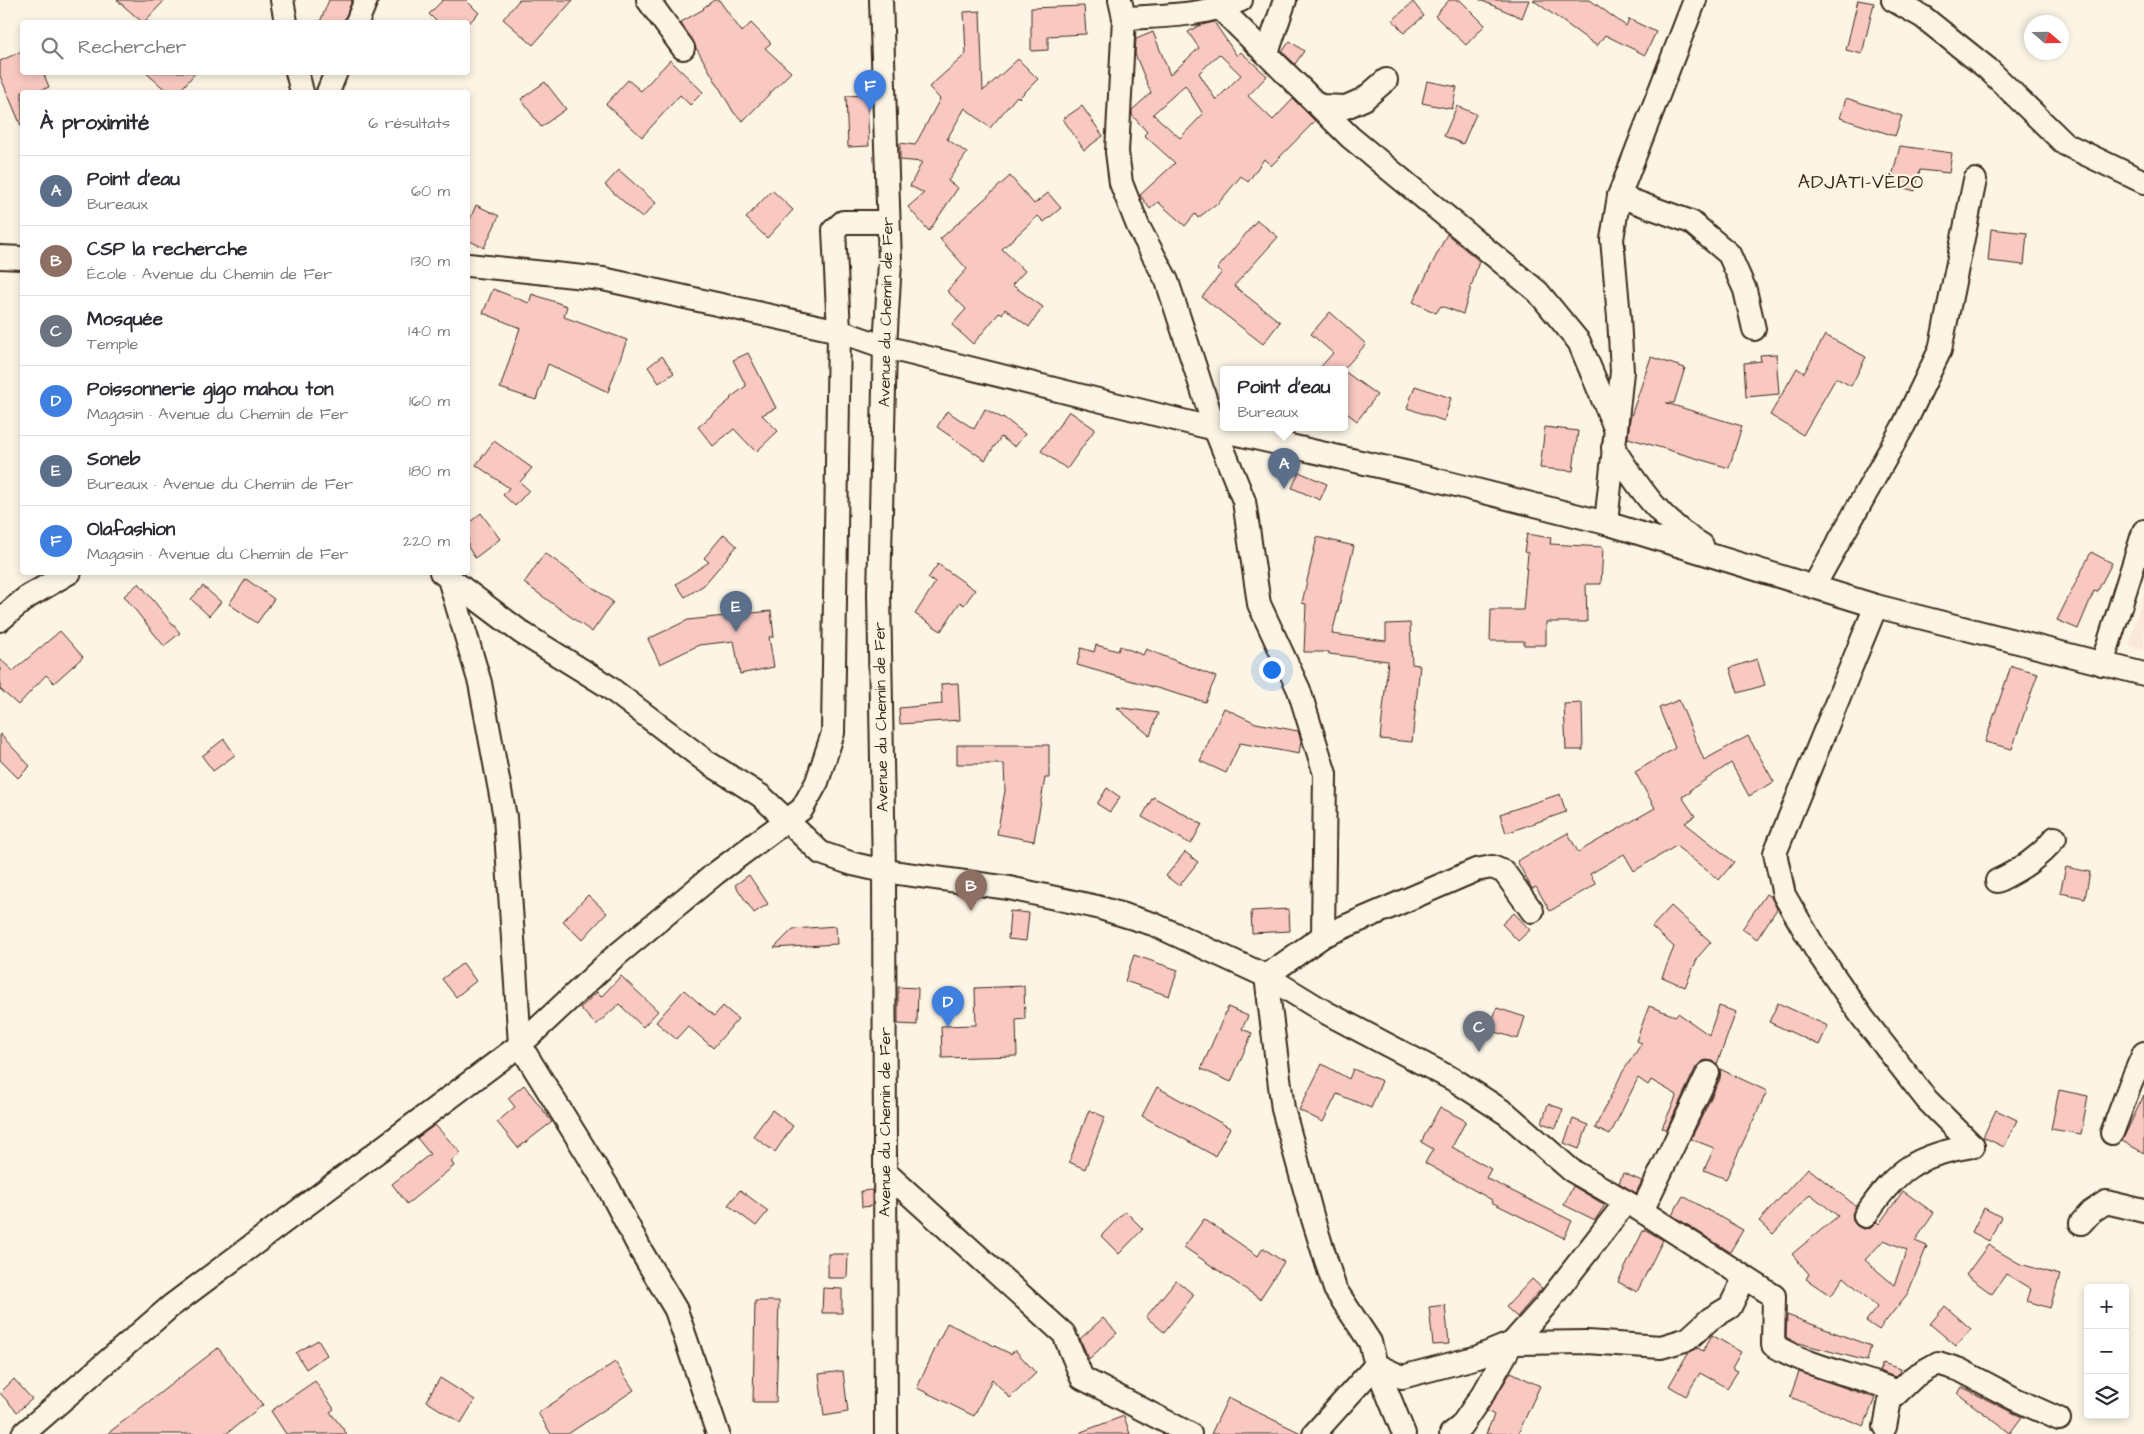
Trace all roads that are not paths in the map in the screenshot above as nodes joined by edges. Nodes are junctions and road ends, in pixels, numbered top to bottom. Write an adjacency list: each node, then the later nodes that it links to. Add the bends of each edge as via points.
1 (282, 0): 11 (street)
2 (366, 0): 12 (street)
3 (648, 0): 13 (street)
4 (881, 0): 24 (street, Avenue du Chemin de Fer)
5 (1241, 0): 10 (street)
6 (1285, 0): 14 (street)
7 (1696, 0): 23 (street)
8 (1893, 0): 22 (street, via 1923,17 1988,69 2065,144)
9 (1122, 9): 10 (street, via 1189,15); 31 (street, via 1118,152 1121,182 1138,226 1167,281)
10 (1221, 9): 14 (street)
11 (286, 20)
12 (357, 20)
13 (683, 48)
14 (1267, 53): 20 (street)
15 (298, 75): 18 (street)
16 (335, 75): 19 (street)
17 (1386, 80): 20 (street, via 1364,99 1346,107)
18 (302, 90)
19 (329, 90)
20 (1320, 106): 34 (street, via 1350,137 1538,292 1579,342)
21 (1975, 180): 41 (street, via 1940,350 1904,425)
22 (2144, 182)
23 (1619, 196): 28 (street, via 1690,222 1729,254 1745,290); 34 (street, via 1612,239 1622,372)
24 (888, 222): 29 (street, via 843,222 834,230); 30 (street, Avenue du Chemin de Fer, via 890,262)
25 (0, 257): 26 (street)
26 (20, 258)
27 (470, 265): 29 (street, via 603,279)
28 (1754, 329)
29 (839, 331): 30 (street); 46 (street, via 834,733 818,782 802,809)
30 (885, 347): 31 (street); 48 (street, Avenue du Chemin de Fer, via 879,593)
31 (1215, 429): 32 (street); 51 (street, via 1244,501 1259,604 1299,690 1325,774)
32 (1220, 430)
33 (1224, 431): 35 (street, via 1409,473)
34 (1614, 438): 35 (street); 37 (street, via 1644,496 1684,535)
35 (1606, 523): 37 (street)
36 (2144, 531): 44 (street)
37 (1730, 561): 41 (street)
38 (65, 575): 43 (street, via 26,598)
39 (445, 575): 53 (street, via 480,683 504,817)
40 (446, 575): 46 (street, via 522,633 606,685 707,762 761,796)
41 (1814, 586): 42 (street)
42 (1876, 606): 44 (street); 60 (street, via 1775,853 1784,895 1816,950 1862,1018 1927,1100 1973,1146 1918,1161 1896,1176)
43 (0, 620)
44 (2102, 664): 45 (street)
45 (2144, 674)
46 (788, 820): 48 (street, via 821,853); 53 (street, via 716,873 612,959)
47 (2055, 838): 49 (street, via 2043,853)
48 (884, 872): 52 (street, via 1009,888 1097,907 1153,924); 57 (street, Avenue du Chemin de Fer)
49 (1998, 881)
50 (1532, 911): 51 (street, via 1504,872 1492,867 1476,870)
51 (1323, 936): 52 (street)
52 (1266, 976): 58 (street, via 1325,1012 1456,1081 1507,1114 1571,1170); 64 (street, via 1284,1109 1312,1219 1335,1289 1370,1342)
53 (520, 1045): 68 (street, via 171,1306); 69 (street, via 610,1189 676,1310)
54 (2144, 1053): 56 (street)
55 (1708, 1073): 58 (street)
56 (2112, 1133)
57 (885, 1172): 70 (street, Avenue du Chemin de Fer); 71 (street, via 1064,1334 1082,1378)
58 (1634, 1206): 62 (street); 63 (street)
59 (2144, 1211): 61 (street, via 2106,1202)
60 (1865, 1216)
61 (2081, 1224)
62 (1744, 1279): 63 (street, via 1730,1308 1710,1319 1688,1339 1661,1348 1587,1342); 65 (street, via 1774,1296 1773,1345 1792,1357 1870,1380)
63 (1512, 1343): 64 (street, via 1478,1357 1402,1376); 74 (street, via 1485,1391 1461,1426)
64 (1376, 1365): 72 (street); 73 (street)
65 (1898, 1392): 66 (street, via 1915,1376 1938,1363 1960,1370); 67 (street, via 1890,1400)
66 (2060, 1419)
67 (1885, 1427)
68 (23, 1434)
69 (718, 1434)
70 (886, 1434)
71 (1190, 1434)
72 (1314, 1434)
73 (1407, 1434)
74 (1451, 1434)

